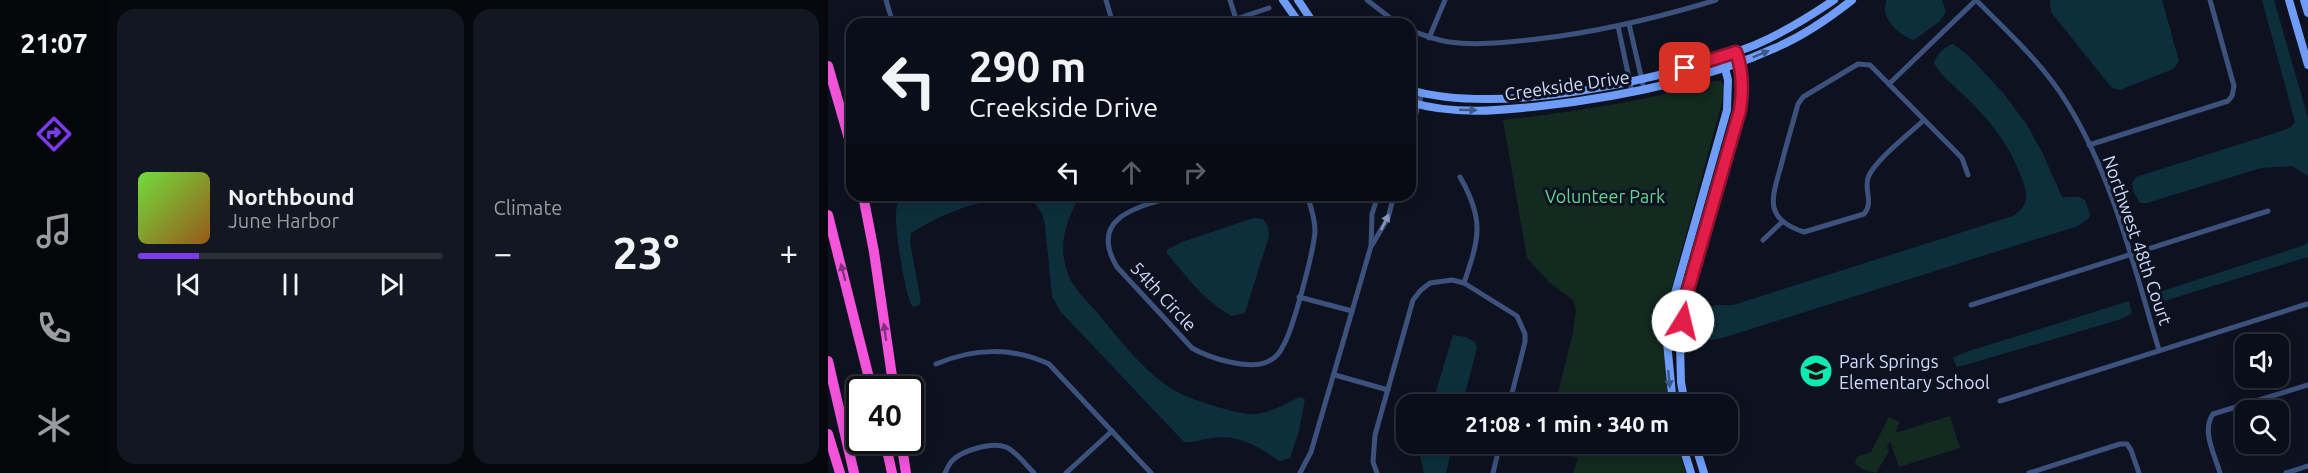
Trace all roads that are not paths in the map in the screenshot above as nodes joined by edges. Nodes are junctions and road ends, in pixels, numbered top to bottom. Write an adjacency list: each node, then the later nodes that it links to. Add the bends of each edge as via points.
1 (886, 0): 17 (street)
2 (1106, 0): 18 (street)
3 (1230, 0): 19 (street)
4 (1283, 0): 21 (street)
5 (1298, 0): 22 (street)
6 (1367, 0): 23 (street)
7 (1445, 0): 27 (street)
8 (1716, 0): 24 (street)
9 (1834, 0): 28 (street, Creekside Drive, via 1792,27)
10 (1852, 0): 30 (street, Creekside Drive, one-way to 10, via 1797,38)
11 (1976, 0): 36 (street); 45 (street, Northwest 48th Court, via 2041,69 2066,102)
12 (2210, 0): 45 (street, via 2234,87 2232,96)
13 (2289, 0): 31 (street)
14 (2304, 0): 16 (street)
15 (1269, 8): 20 (street)
16 (2308, 13)
17 (891, 18)
18 (1111, 18)
19 (1236, 18)
20 (1239, 18)
21 (1296, 18)
22 (1310, 18)
23 (1390, 18)
24 (1629, 24): 25 (street); 34 (street)
25 (1618, 27): 27 (street, via 1516,41 1475,43); 35 (street)
26 (1416, 33): 27 (street)
27 (1429, 38)
28 (1736, 52): 29 (street, Creekside Drive); 30 (street)
29 (1722, 56): 33 (street); 34 (street, Creekside Drive)
30 (1740, 63): 33 (street, Creekside Drive); 74 (street, via 1740,110 1685,300 1680,343)
31 (2308, 65)
32 (828, 66): 44 (highway)
33 (1725, 67): 37 (street, Creekside Drive); 73 (street, one-way to 73, via 1727,110 1673,300 1667,342)
34 (1642, 78): 35 (street, Creekside Drive); 37 (street)
35 (1630, 81): 39 (street); 40 (street, Creekside Drive, via 1498,98 1460,99)
36 (1889, 84): 43 (street); 55 (street, via 1863,63 1803,97 1773,193 1776,213)
37 (1644, 89): 39 (street, Creekside Drive)
38 (1416, 92): 40 (street, Creekside Drive)
39 (1632, 92): 42 (street, Creekside Drive, one-way to 39, via 1459,110 1498,110)
40 (1422, 93): 41 (street)
41 (1416, 100)
42 (1416, 103)
43 (1924, 120): 46 (street, via 1962,158); 55 (street, via 1873,168 1868,179 1870,200 1864,214 1804,232)
44 (846, 128)
45 (2089, 145): 58 (street, Northwest 48th Court)
46 (1968, 175)
47 (1460, 177): 59 (street, via 1472,197 1478,237)
48 (864, 201): 69 (highway, one-way to 48)
49 (1162, 201): 60 (street, 54th Circle, via 1121,215 1111,231 1109,250 1117,267 1192,348 1244,365 1268,362 1285,345)
50 (1309, 201): 60 (street, 54th Circle, via 1315,231)
51 (1376, 201): 57 (street)
52 (1392, 201): 57 (street, one-way to 52, via 1388,218)
53 (2268, 211): 58 (street)
54 (828, 215): 68 (highway, one-way to 54)
55 (1782, 222): 56 (street)
56 (1763, 240)
57 (1371, 246): 63 (street)
58 (2130, 254): 62 (street); 64 (street, Northwest 48th Court)
59 (1464, 283): 71 (street, via 1430,283 1413,300); 72 (street, via 1517,316 1522,325 1525,342)
60 (1299, 297): 63 (street)
61 (2307, 304): 64 (street)
62 (1971, 305)
63 (1352, 311): 67 (street)
64 (2159, 350): 75 (street)
65 (828, 361): 85 (highway)
66 (936, 364): 76 (street, via 956,356 990,352 1031,355 1049,364)
67 (1335, 375): 71 (street); 92 (street, via 1311,452)
68 (868, 376)
69 (892, 376)
70 (2308, 385): 99 (street, via 2213,414 2207,429)
71 (1388, 390): 93 (street, via 1372,449)
72 (1512, 394)
73 (1672, 394)
74 (1683, 394)
75 (2000, 401)
76 (1112, 431): 90 (street); 91 (street)
77 (828, 434): 84 (highway)
78 (888, 454): 86 (highway)
79 (903, 454): 87 (highway)
80 (1497, 454): 94 (street)
81 (1685, 454): 95 (street)
82 (1698, 454): 96 (street)
83 (2308, 466): 100 (street)
84 (840, 473)
85 (854, 473)
86 (892, 473)
87 (906, 473)
88 (945, 473): 89 (street, via 960,454 992,446 1004,446)
89 (1034, 473)
90 (1066, 473)
91 (1151, 473)
92 (1300, 473)
93 (1377, 473)
94 (1492, 473)
95 (1691, 473)
96 (1704, 473)
97 (2029, 473): 98 (street, via 2120,444 2127,444 2131,450)
98 (2139, 473)
99 (2220, 473)
100 (2286, 473)

